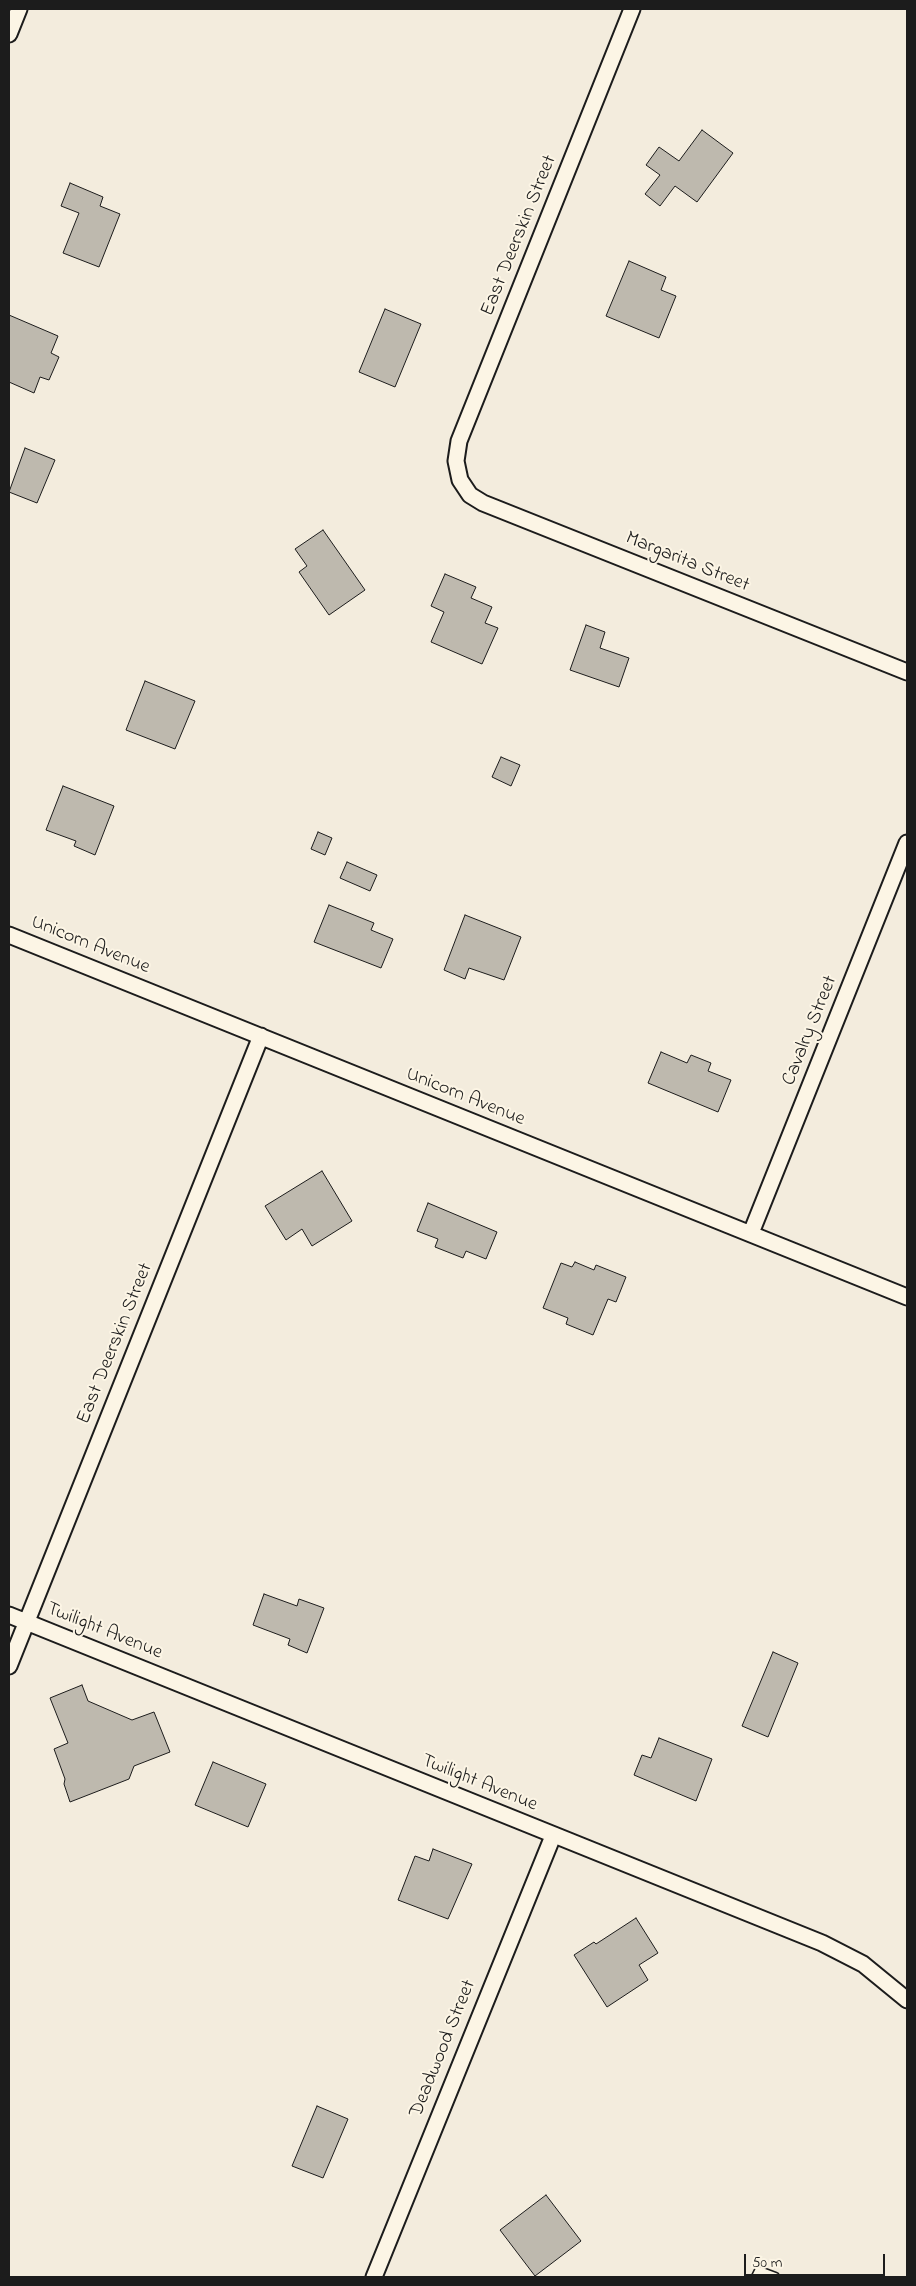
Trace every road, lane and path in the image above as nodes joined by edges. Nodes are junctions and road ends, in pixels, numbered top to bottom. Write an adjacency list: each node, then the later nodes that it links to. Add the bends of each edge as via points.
1 (19, 9): 3 (street)
2 (632, 9): 4 (street, East Deerskin Street, via 459,442 456,461)
3 (9, 34)
4 (460, 480): 5 (street, Margarita Street, via 470,495 483,503)
5 (907, 672)
6 (907, 843): 9 (street, Cavalry Street)
7 (9, 935): 8 (street, Unicorn Avenue)
8 (261, 1036): 9 (street, Unicorn Avenue); 12 (street, East Deerskin Street)
9 (751, 1233): 10 (street, Unicorn Avenue)
10 (907, 1297)
11 (9, 1615): 12 (street, Twilight Avenue)
12 (26, 1623): 13 (street, East Deerskin Street); 14 (street, Twilight Avenue)
13 (9, 1666)
14 (553, 1836): 15 (street, Twilight Avenue, via 822,1943 863,1964); 16 (street, Deadwood Street)
15 (907, 2000)
16 (374, 2277)
17 (756, 2277): 18 (lane, via 759,2271)
18 (775, 2277)

